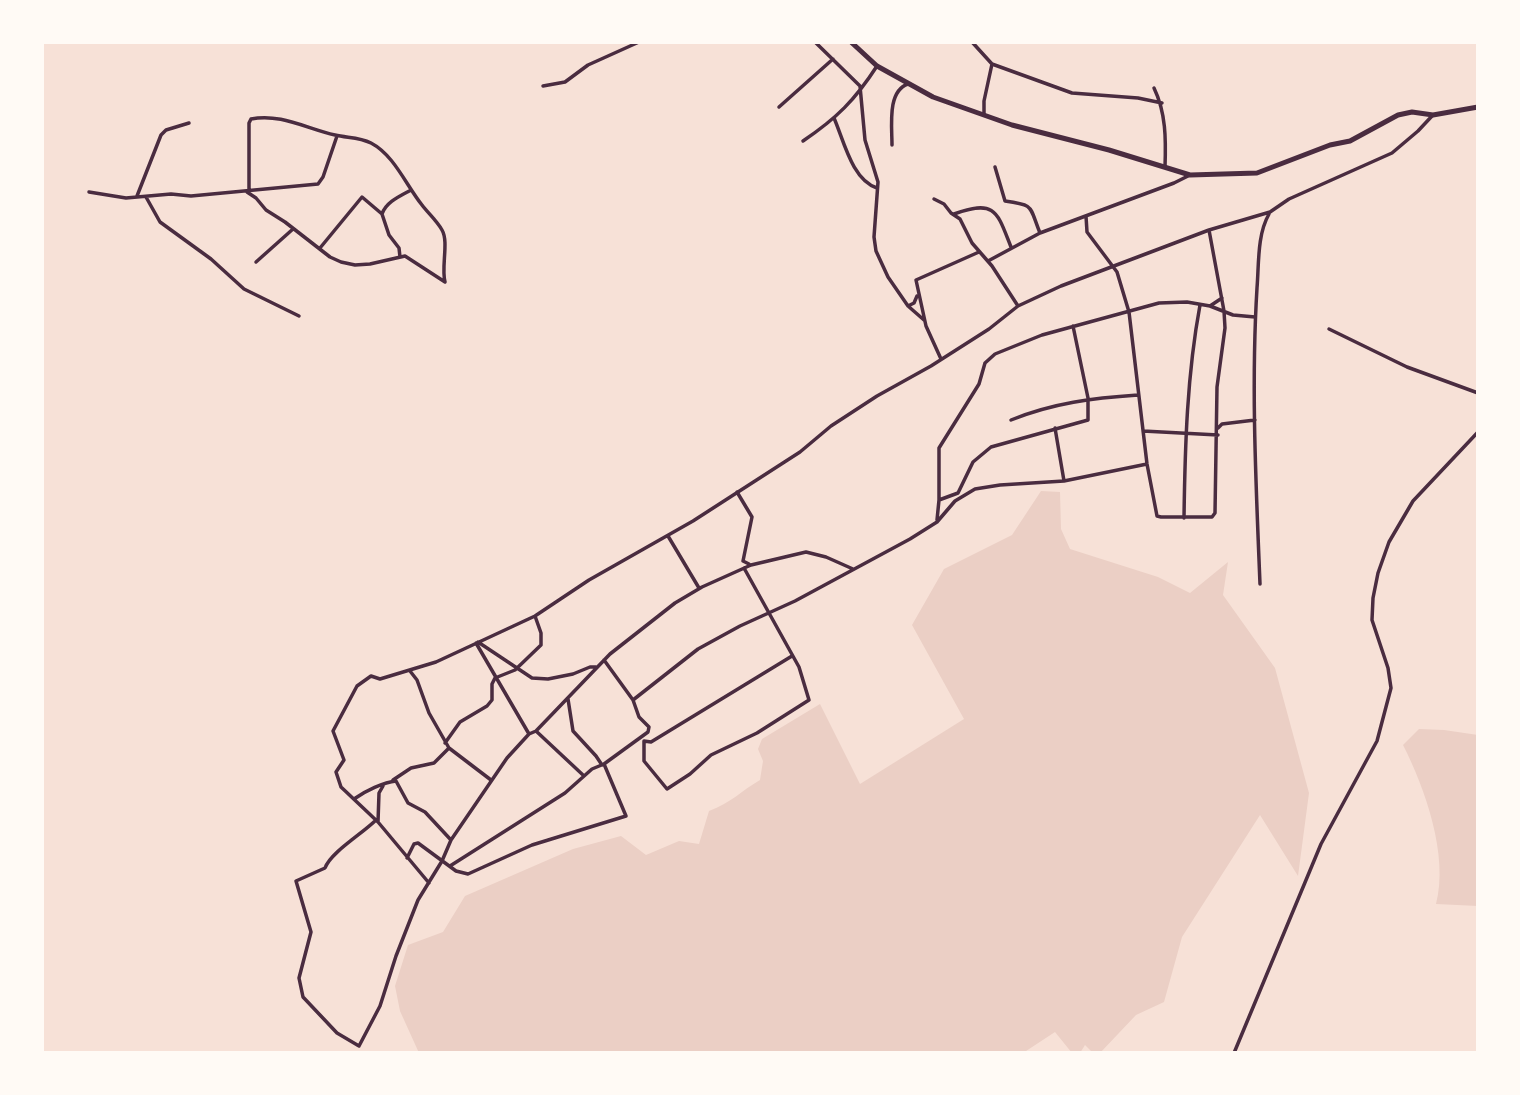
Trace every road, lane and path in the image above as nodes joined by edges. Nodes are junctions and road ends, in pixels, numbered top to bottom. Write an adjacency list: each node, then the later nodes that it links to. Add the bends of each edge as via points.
1 (639, 42): 9 (street, via 588,65 565,82)
2 (815, 42): 5 (street)
3 (851, 42): 7 (street)
4 (972, 42): 6 (street)
5 (833, 59): 11 (street, via 860,84); 13 (street)
6 (992, 64): 12 (street, via 1072,93); 16 (street)
7 (877, 66): 8 (street); 11 (street)
8 (910, 83): 16 (street, via 933,97); 21 (street, via 895,97)
9 (543, 86)
10 (1154, 88): 12 (street)
11 (861, 91): 17 (street); 25 (street, via 865,140)
12 (1162, 103): 23 (street)
13 (779, 107)
14 (1478, 107): 15 (street)
15 (1433, 114): 24 (street, via 1398,115 1350,141 1257,173); 32 (street, via 1392,153)
16 (984, 115): 23 (street)
17 (834, 118): 20 (street); 25 (street, via 859,176)
18 (189, 123): 29 (street, via 161,135)
19 (337, 136): 26 (street, via 356,137 378,148); 27 (street, via 318,184); 27 (street, via 289,121 251,119)
20 (803, 141)
21 (892, 145)
22 (995, 167): 38 (street, via 1005,201 1028,205)
23 (1164, 167): 24 (street)
24 (1190, 175): 35 (street)
25 (878, 189): 49 (street, via 876,251)
26 (411, 190): 33 (street, via 392,201); 42 (street, via 443,230 445,282 410,258)
27 (247, 191): 30 (street); 36 (street)
28 (89, 192): 29 (street)
29 (137, 197): 30 (street)
30 (146, 197): 54 (street, via 160,222 244,289)
31 (934, 199): 34 (street)
32 (1270, 212): 37 (street); 55 (street, via 1261,238)
33 (382, 214): 40 (street, via 361,198); 42 (street)
34 (953, 214): 39 (street, via 977,208 993,210); 41 (street)
35 (1086, 216): 38 (street); 45 (street, via 1090,237)
36 (293, 229): 40 (street); 44 (street)
37 (1209, 230): 45 (street); 47 (street)
38 (1040, 233): 39 (street)
39 (1011, 247): 43 (street)
40 (320, 248): 42 (street, via 330,257 355,265)
41 (979, 252): 43 (street); 46 (street, via 917,279)
42 (400, 257)
43 (988, 261): 50 (street)
44 (256, 262)
45 (1113, 266): 50 (street); 53 (street)
46 (918, 293): 49 (street); 56 (street)
47 (1222, 298): 51 (street); 52 (street)
48 (1200, 304): 51 (street); 53 (street, via 1158,303); 69 (street)
49 (908, 306): 56 (street)
50 (1018, 306): 59 (street)
51 (1210, 306): 52 (street)
52 (1224, 311): 55 (street); 66 (street)
53 (1129, 312): 57 (street); 61 (street)
54 (299, 316)
55 (1255, 317): 64 (street)
56 (925, 320): 59 (street)
57 (1073, 326): 62 (street); 74 (street, via 1014,345 985,363 979,383 939,448)
58 (1329, 329): 60 (street, via 1407,367)
59 (941, 359): 73 (street, via 877,396)
60 (1478, 393)
61 (1138, 395): 62 (street); 67 (street)
62 (1088, 398): 63 (street); 65 (street, via 1088,419)
63 (1011, 420)
64 (1255, 420): 66 (street); 81 (street)
65 (1055, 428): 72 (street); 74 (street, via 992,447 973,462 958,493)
66 (1218, 428): 70 (street)
67 (1143, 432): 69 (street); 71 (street)
68 (1478, 432): 111 (street, via 1413,501 1389,542 1373,598 1372,620 1391,688 1377,741 1321,844)
69 (1186, 433): 70 (street); 75 (street)
70 (1217, 435): 75 (street, via 1215,516)
71 (1147, 464): 72 (street); 75 (street, via 1157,516)
72 (1064, 481): 76 (street, via 975,489 955,501)
73 (737, 492): 77 (street); 78 (street, via 752,517 743,561)
74 (939, 500): 76 (street)
75 (1184, 518)
76 (937, 522): 80 (street)
77 (668, 536): 82 (street); 84 (street)
78 (751, 565): 79 (street); 80 (street, via 806,552)
79 (744, 568): 82 (street); 83 (street)
80 (853, 569): 83 (street)
81 (1261, 584)
82 (699, 588): 87 (street)
83 (769, 613): 86 (street); 93 (street, via 698,649)
84 (535, 616): 85 (street); 89 (street, via 541,645)
85 (477, 643): 89 (street); 90 (street); 91 (street)
86 (792, 656): 96 (street, via 651,742); 96 (street, via 809,700 711,755 667,789 644,761)
87 (604, 660): 88 (street); 93 (street)
88 (597, 667): 89 (street, via 548,679 532,678); 92 (street)
89 (518, 668): 91 (street)
90 (410, 671): 97 (street); 104 (street, via 371,676 358,686 333,731 344,760 336,774 341,787)
91 (495, 678): 95 (street); 97 (street, via 492,700 460,722)
92 (568, 698): 94 (street); 99 (street, via 573,731)
93 (633, 699): 96 (street, via 639,717 649,727)
94 (537, 731): 95 (street); 100 (street)
95 (529, 734): 102 (street)
96 (643, 739): 99 (street)
97 (445, 744): 98 (street)
98 (449, 748): 101 (street, via 434,763 411,768); 102 (street)
99 (603, 765): 100 (street); 109 (street, via 626,816 532,845 468,874)
100 (583, 775): 109 (street, via 565,793)
101 (393, 780): 103 (street); 106 (street, via 408,803 425,812)
102 (491, 780): 106 (street)
103 (383, 786): 104 (street); 105 (street)
104 (354, 799): 105 (street)
105 (377, 821): 107 (street); 110 (street, via 329,858 325,868 296,881 311,932 299,978 303,997 337,1033 359,1046 380,1006 406,929)
106 (451, 839): 108 (street)
107 (407, 858): 108 (street, via 418,843); 110 (street)
108 (442, 861): 109 (street); 110 (street)
109 (450, 866)
110 (429, 883)
111 (1234, 1053)

